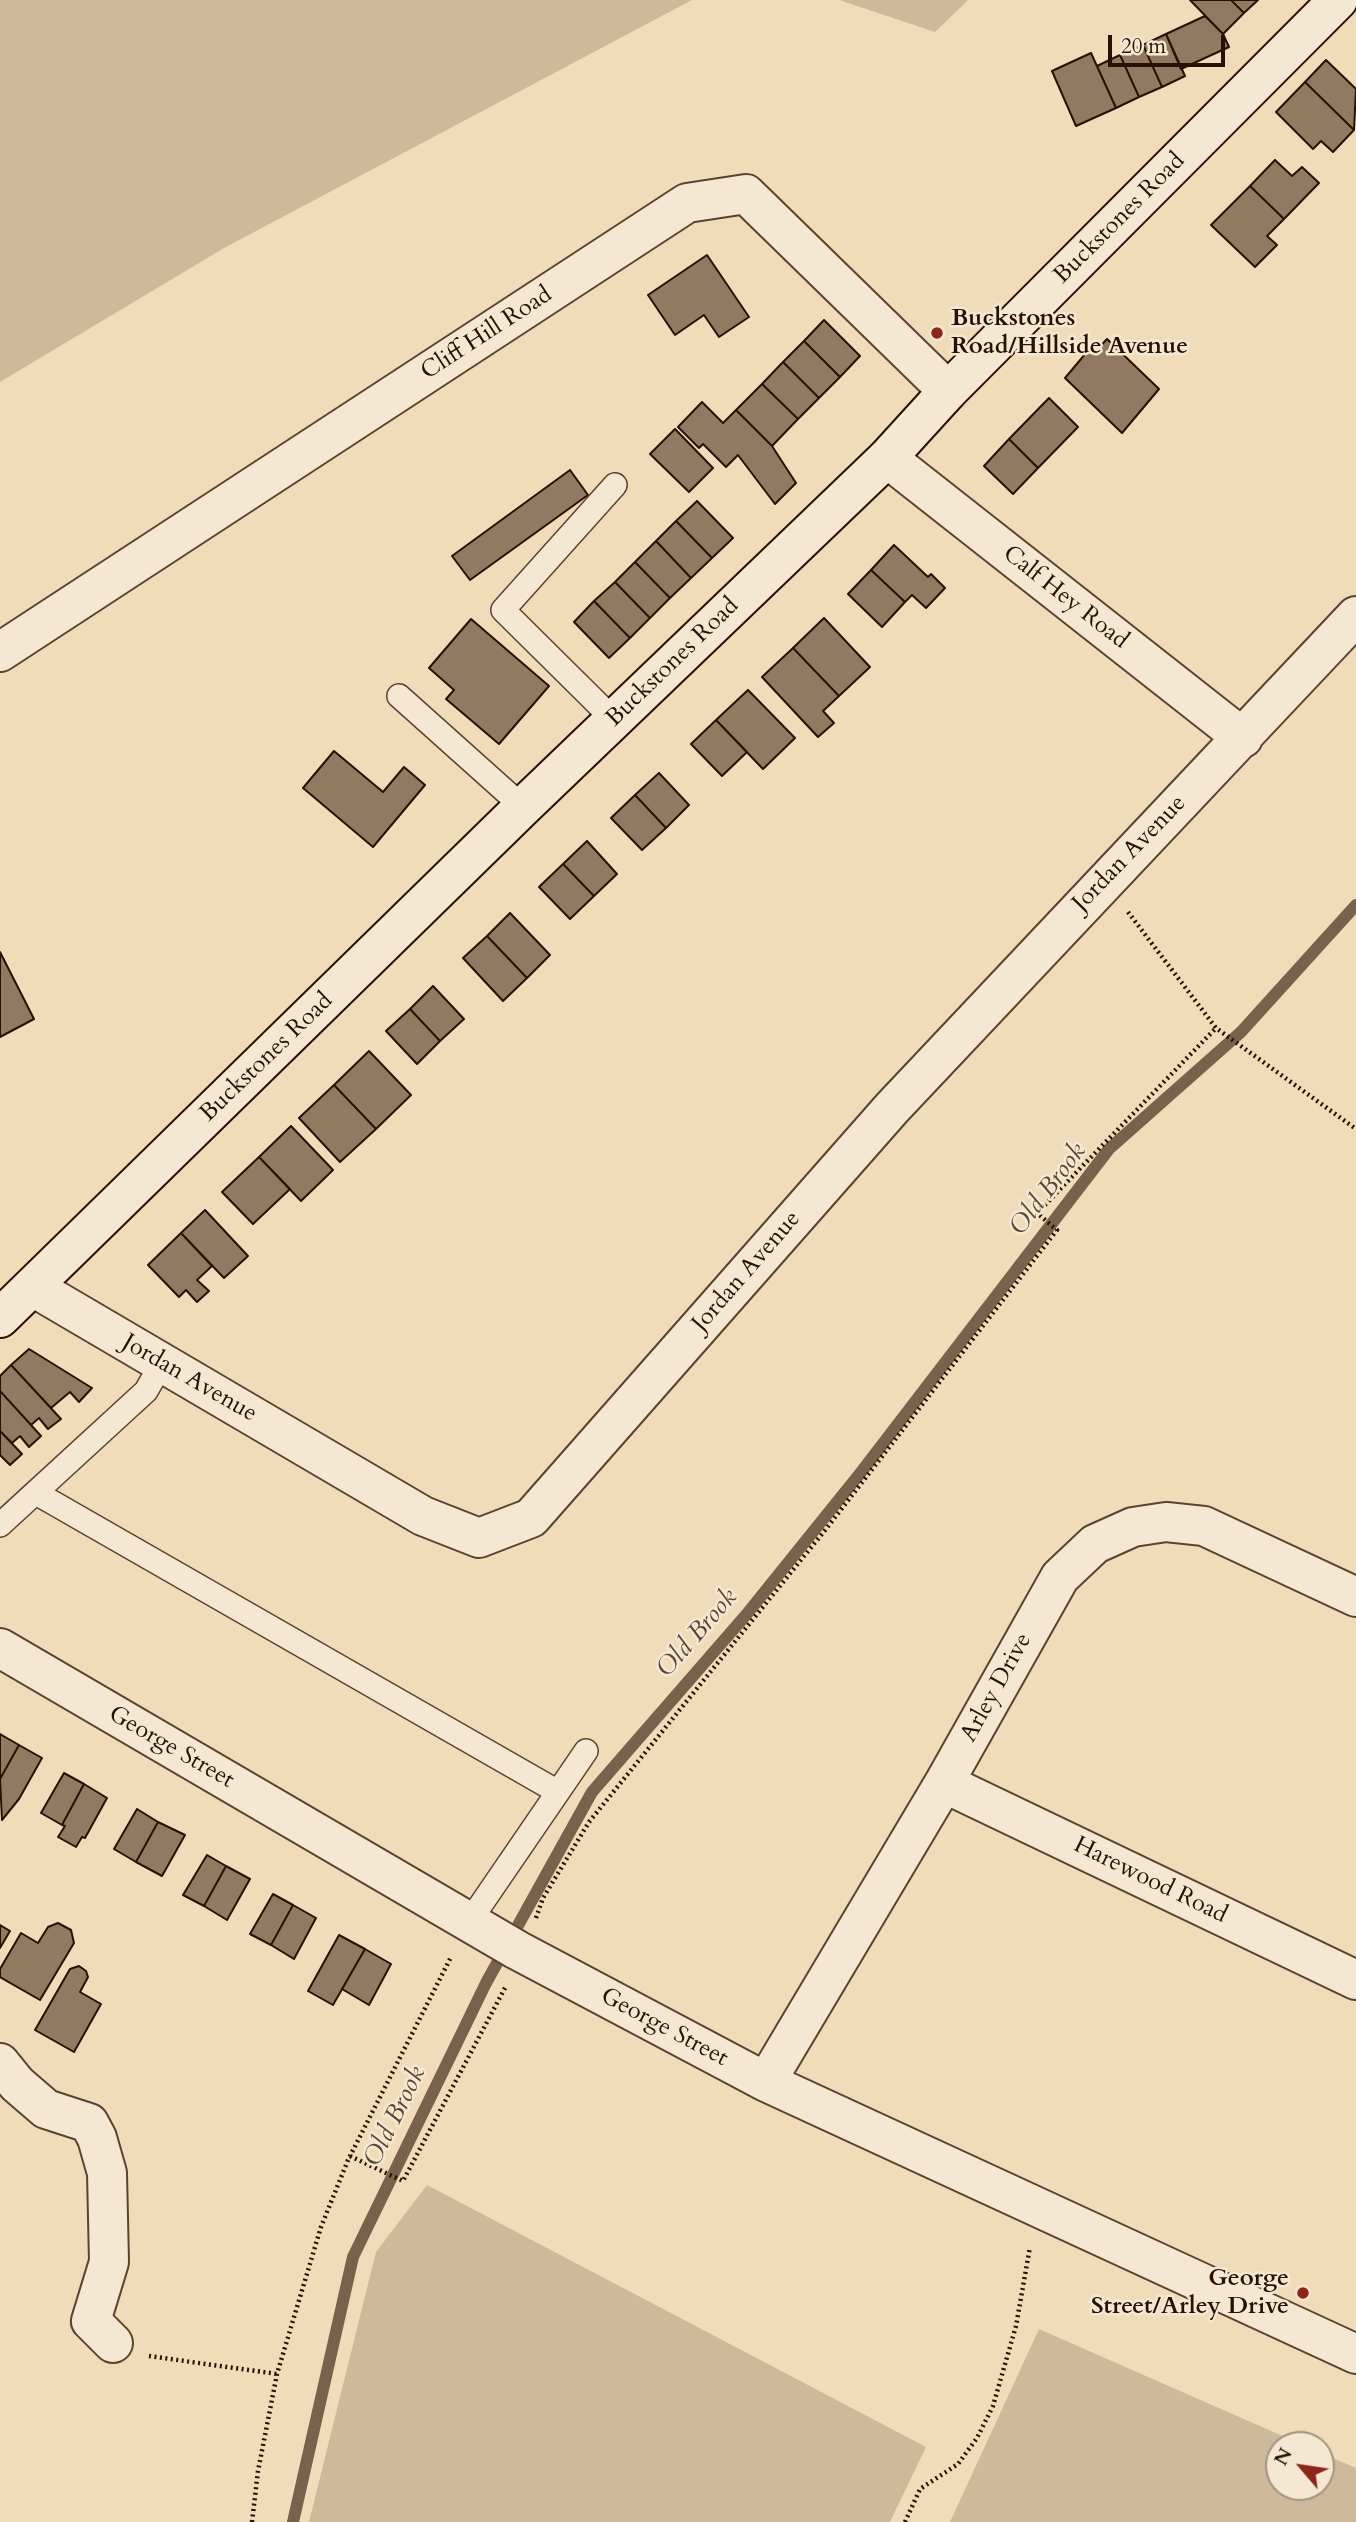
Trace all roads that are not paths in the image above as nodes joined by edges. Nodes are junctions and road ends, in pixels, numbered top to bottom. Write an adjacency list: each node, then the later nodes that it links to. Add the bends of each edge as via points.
1 (1338, 0): 2 (street, Buckstones Road)
2 (948, 391): 3 (street, Buckstones Road); 6 (street, Cliff Hill Road, via 746,194 687,203)
3 (887, 458): 8 (street, Buckstones Road); 9 (street, Calf Hey Road)
4 (615, 485): 8 (lane, via 503,610)
5 (1356, 616): 9 (street, Jordan Avenue)
6 (0, 652)
7 (399, 696): 10 (lane)
8 (614, 720): 10 (street, Buckstones Road)
9 (1243, 738): 13 (street, Jordan Avenue, via 892,1108 531,1518 479,1538 423,1516)
10 (523, 807): 11 (street, Buckstones Road)
11 (33, 1287): 12 (street, Buckstones Road); 13 (street, Jordan Avenue)
12 (0, 1318)
13 (162, 1363): 14 (lane, via 146,1391)
14 (37, 1491): 15 (lane); 20 (lane)
15 (0, 1525)
16 (1356, 1597): 19 (street, Arley Drive, via 1204,1526 1166,1522 1113,1533 1060,1577)
17 (0, 1648): 21 (street, George Street)
18 (586, 1751): 20 (lane)
19 (944, 1783): 22 (street, Harewood Road); 24 (street, Arley Drive)
20 (558, 1792): 21 (lane)
21 (474, 1925): 24 (street, George Street)
22 (1356, 1980)
23 (0, 2063): 25 (street, via 46,2109 89,2123 107,2173 109,2262 91,2321)
24 (766, 2082): 26 (street, George Street)
25 (113, 2343)
26 (1356, 2354)

